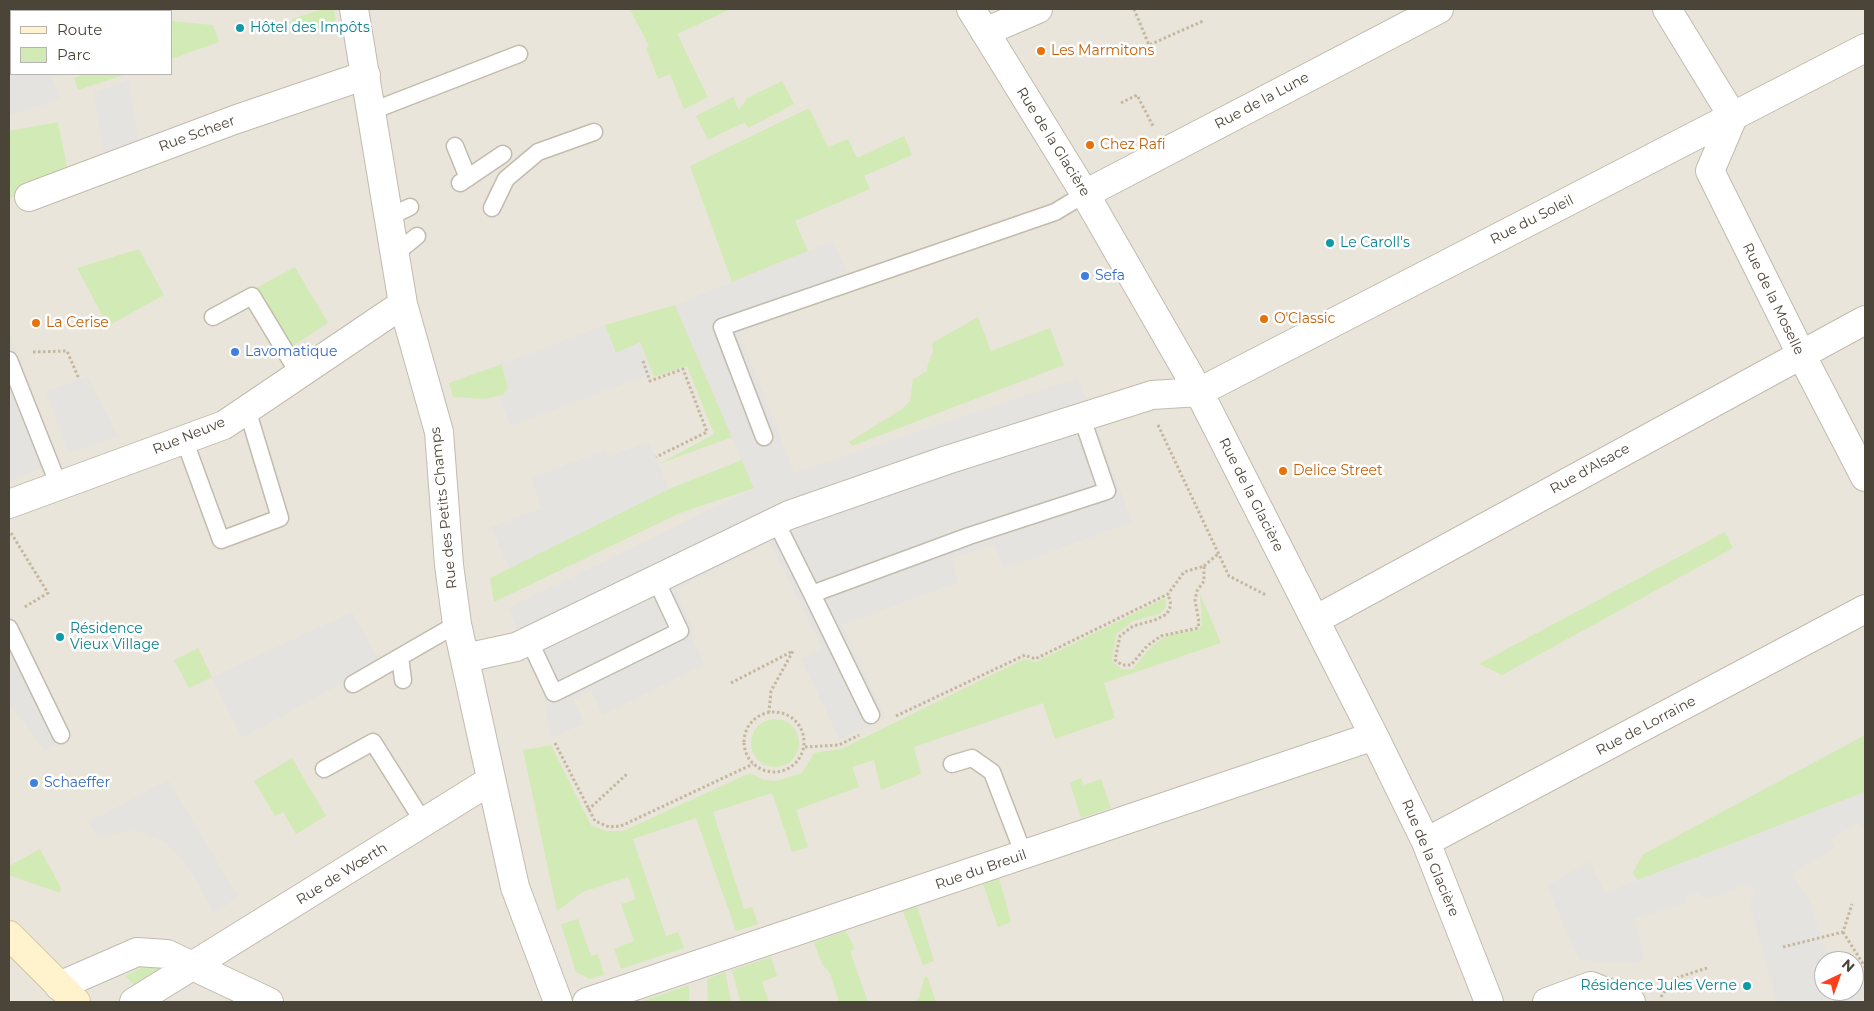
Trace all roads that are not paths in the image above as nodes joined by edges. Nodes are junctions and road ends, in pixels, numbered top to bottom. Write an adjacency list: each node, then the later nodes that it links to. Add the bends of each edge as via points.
1 (354, 9): 9 (street, Rue des Petits Champs)
2 (971, 9): 6 (street, Rue de la Glacière)
3 (1038, 9): 6 (street)
4 (1439, 9): 15 (street, Rue de la Lune)
5 (1667, 9): 11 (street)
6 (985, 32): 15 (street, Rue de la Glacière)
7 (1865, 48): 11 (street, Rue du Soleil)
8 (519, 54): 10 (lane)
9 (366, 74): 10 (street, Rue des Petits Champs); 16 (street, Rue Scheer)
10 (372, 111): 19 (street, Rue des Petits Champs, via 400,212)
11 (1733, 117): 23 (street, Rue de la Moselle, via 1710,171); 26 (street, Rue du Soleil)
12 (594, 132): 17 (lane, via 538,152 506,178)
13 (455, 146): 14 (lane, via 464,181)
14 (503, 154)
15 (1085, 194): 26 (street, Rue de la Glacière); 29 (lane, via 1055,212 722,327)
16 (29, 197)
17 (492, 208)
18 (417, 236): 19 (lane)
19 (395, 254): 20 (street, Rue des Petits Champs)
20 (403, 304): 25 (street, Rue Neuve); 39 (street, Rue des Petits Champs, via 439,432)
21 (213, 317): 25 (lane, via 252,296)
22 (1865, 320): 23 (street, Rue d'Alsace)
23 (1801, 354): 31 (street, Rue de la Moselle); 38 (street, Rue d'Alsace)
24 (9, 360): 32 (lane)
25 (299, 374): 27 (street, Rue Neuve)
26 (1199, 392): 28 (street, via 1152,396); 38 (street, Rue de la Glacière)
27 (247, 409): 30 (street, Rue Neuve, via 224,424); 30 (lane, via 280,518 221,540)
28 (1082, 418): 34 (street, via 947,460); 36 (lane, via 1107,491 968,536)
29 (764, 437)
30 (184, 440): 32 (street, Rue Neuve)
31 (1865, 477)
32 (59, 486): 33 (street, Rue Neuve)
33 (9, 504)
34 (776, 522): 35 (street); 36 (lane)
35 (656, 580): 41 (street); 41 (lane, via 680,631 554,693)
36 (812, 594): 46 (lane)
37 (1865, 609): 53 (street, Rue de Lorraine)
38 (1315, 620): 48 (street, Rue de la Glacière)
39 (457, 624): 42 (lane); 43 (street, Rue des Petits Champs)
40 (9, 628): 47 (lane)
41 (529, 640): 43 (street, via 516,647)
42 (400, 657): 44 (lane); 45 (lane)
43 (465, 658): 51 (street, Rue des Petits Champs)
44 (404, 680)
45 (353, 684)
46 (871, 715)
47 (61, 734)
48 (1374, 736): 53 (street, Rue de la Glacière); 54 (street, Rue du Breuil)
49 (952, 764): 54 (lane, via 972,758 992,772)
50 (324, 768): 52 (lane, via 373,742)
51 (490, 781): 52 (street, Rue de Wœrth); 60 (street, Rue des Petits Champs, via 515,887)
52 (424, 823): 56 (street, Rue de Wœrth)
53 (1426, 842): 62 (street, Rue de la Glacière)
54 (1024, 855): 61 (street, Rue du Breuil)
55 (9, 936): 57 (street)
56 (194, 967): 57 (street, via 166,954 137,952); 58 (street, Rue de Wœrth); 59 (street)
57 (68, 994)
58 (134, 1002)
59 (269, 1002)
60 (558, 1002)
61 (587, 1002)
62 (1489, 1002)
63 (1547, 1002): 64 (street, via 1591,986)
64 (1631, 1002)

